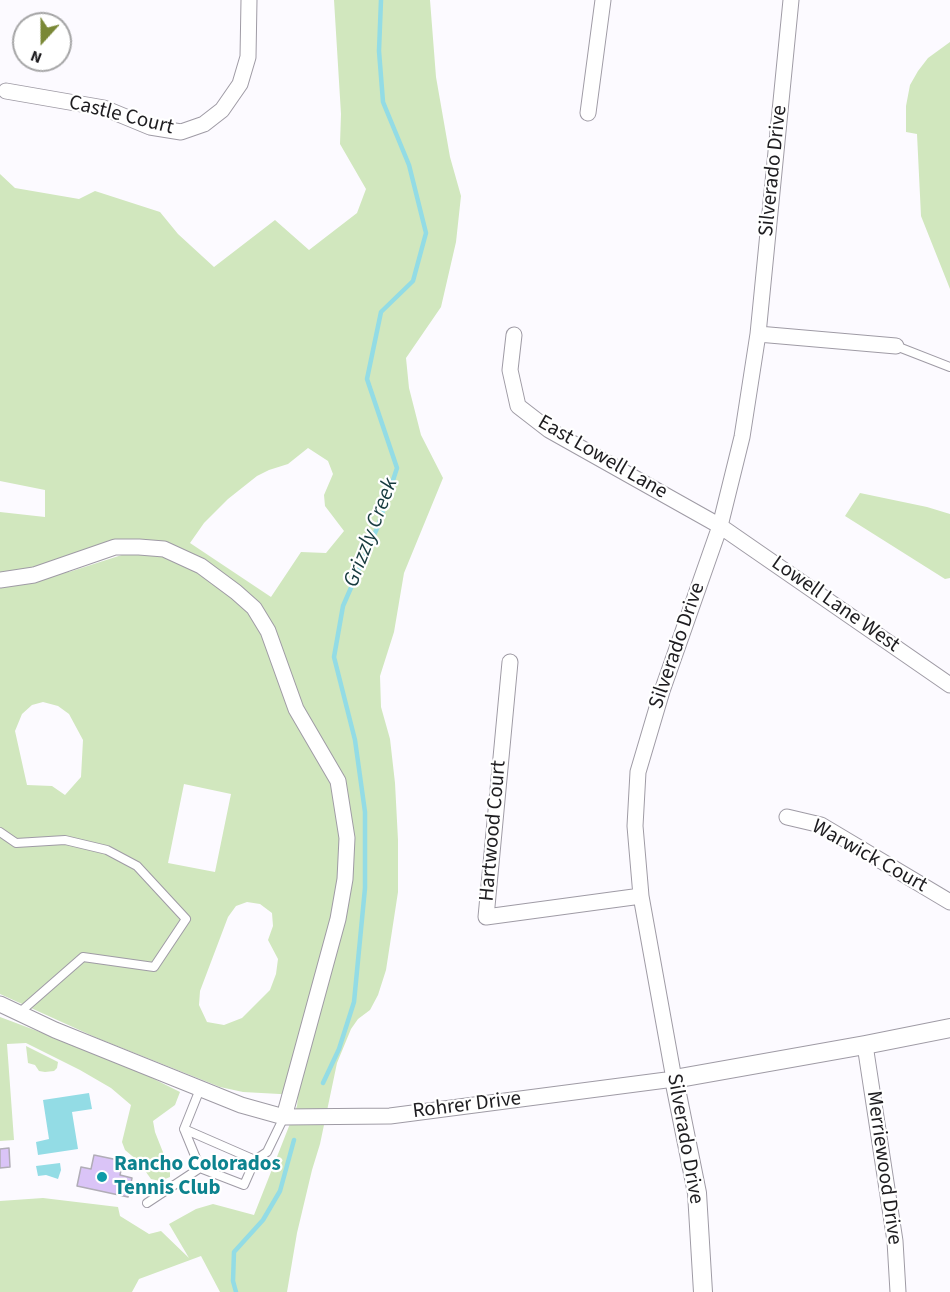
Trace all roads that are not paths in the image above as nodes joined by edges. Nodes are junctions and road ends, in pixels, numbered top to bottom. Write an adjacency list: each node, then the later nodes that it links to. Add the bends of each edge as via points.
1 (249, 0): 4 (street, Castle Court, via 248,57 240,84 222,111 204,124 181,132 150,127 104,108)
2 (603, 0): 5 (street)
3 (791, 0): 7 (street, Silverado Drive)
4 (6, 90)
5 (588, 113)
6 (514, 334): 10 (street, East Lowell Lane, via 510,370 518,406 549,429)
7 (758, 334): 8 (street); 10 (street, Silverado Drive, via 742,437)
8 (896, 346): 9 (lane)
9 (950, 367)
10 (720, 526): 13 (street, Lowell Lane West); 16 (street, Silverado Drive, via 638,772 635,826)
11 (0, 580): 24 (street, via 34,574 115,547 164,549 201,566 236,592 254,608 268,631 296,709 338,781 347,838 338,919)
12 (510, 662): 16 (street, Hartwood Court, via 486,917)
13 (950, 685)
14 (787, 817): 17 (street, Warwick Court, via 820,825)
15 (0, 832): 19 (lane, via 16,843 65,840 107,850 137,866 186,920 154,968 83,957)
16 (641, 896): 22 (street, Silverado Drive)
17 (950, 902)
18 (0, 1004): 19 (street, Rohrer Drive)
19 (19, 1012): 23 (street, Rohrer Drive)
20 (950, 1028): 21 (street, Rohrer Drive)
21 (865, 1045): 22 (street, Rohrer Drive); 30 (street, Merriewood Drive, via 895,1240)
22 (674, 1079): 24 (street, Rohrer Drive, via 390,1116); 29 (street, Silverado Drive, via 696,1193)
23 (200, 1089): 24 (street, Rohrer Drive); 25 (lane)
24 (284, 1116): 26 (lane, via 267,1152)
25 (184, 1129): 26 (lane); 27 (lane)
26 (255, 1160): 27 (lane, via 244,1185)
27 (200, 1168): 28 (lane)
28 (147, 1203)
29 (703, 1292)
30 (898, 1292)

